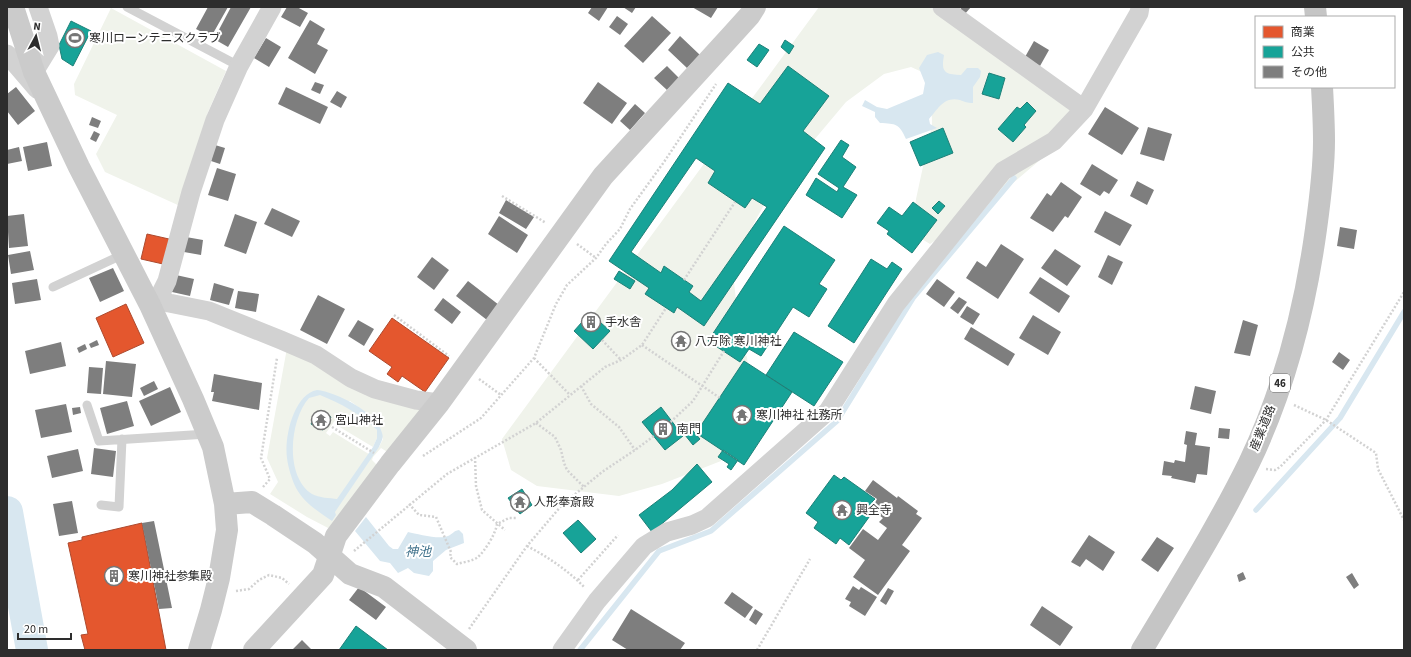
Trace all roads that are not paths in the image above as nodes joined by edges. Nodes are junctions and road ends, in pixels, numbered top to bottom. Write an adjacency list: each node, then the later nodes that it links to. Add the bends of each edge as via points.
1 (13, 7): 10 (street)
2 (38, 7): 10 (street, via 50,46)
3 (127, 7): 9 (lane)
4 (272, 7): 9 (street)
5 (755, 7): 17 (street, via 603,176)
6 (942, 7): 13 (street)
7 (1140, 7): 13 (street, via 1139,13)
8 (7, 54): 12 (street)
9 (239, 66): 16 (street, via 214,120 167,281)
10 (34, 72): 12 (street)
11 (1322, 88): 28 (main road, 産業道路 / 46, via 1324,142 1320,203 1312,262 1295,338 1276,396 1249,463 1219,520)
12 (50, 105): 14 (street)
13 (1084, 109): 27 (street, via 1054,141 1003,172 896,304 828,412 707,518 668,532 644,546 597,601)
14 (124, 254): 15 (lane); 16 (street)
15 (54, 286)
16 (154, 302): 17 (street, via 210,311 316,355 351,378 375,389); 19 (street)
17 (439, 403): 23 (street, via 336,536)
18 (88, 405): 20 (lane, via 100,441)
19 (207, 434): 20 (lane); 21 (street, via 213,447)
20 (122, 439): 22 (lane, via 118,507)
21 (225, 504): 23 (street, via 252,502 315,543); 25 (street, via 227,530 219,578)
22 (101, 505)
23 (330, 556): 24 (street, via 350,574 384,587); 26 (street, via 323,575)
24 (462, 647)
25 (199, 650)
26 (254, 650)
27 (562, 650)
28 (1142, 650)

